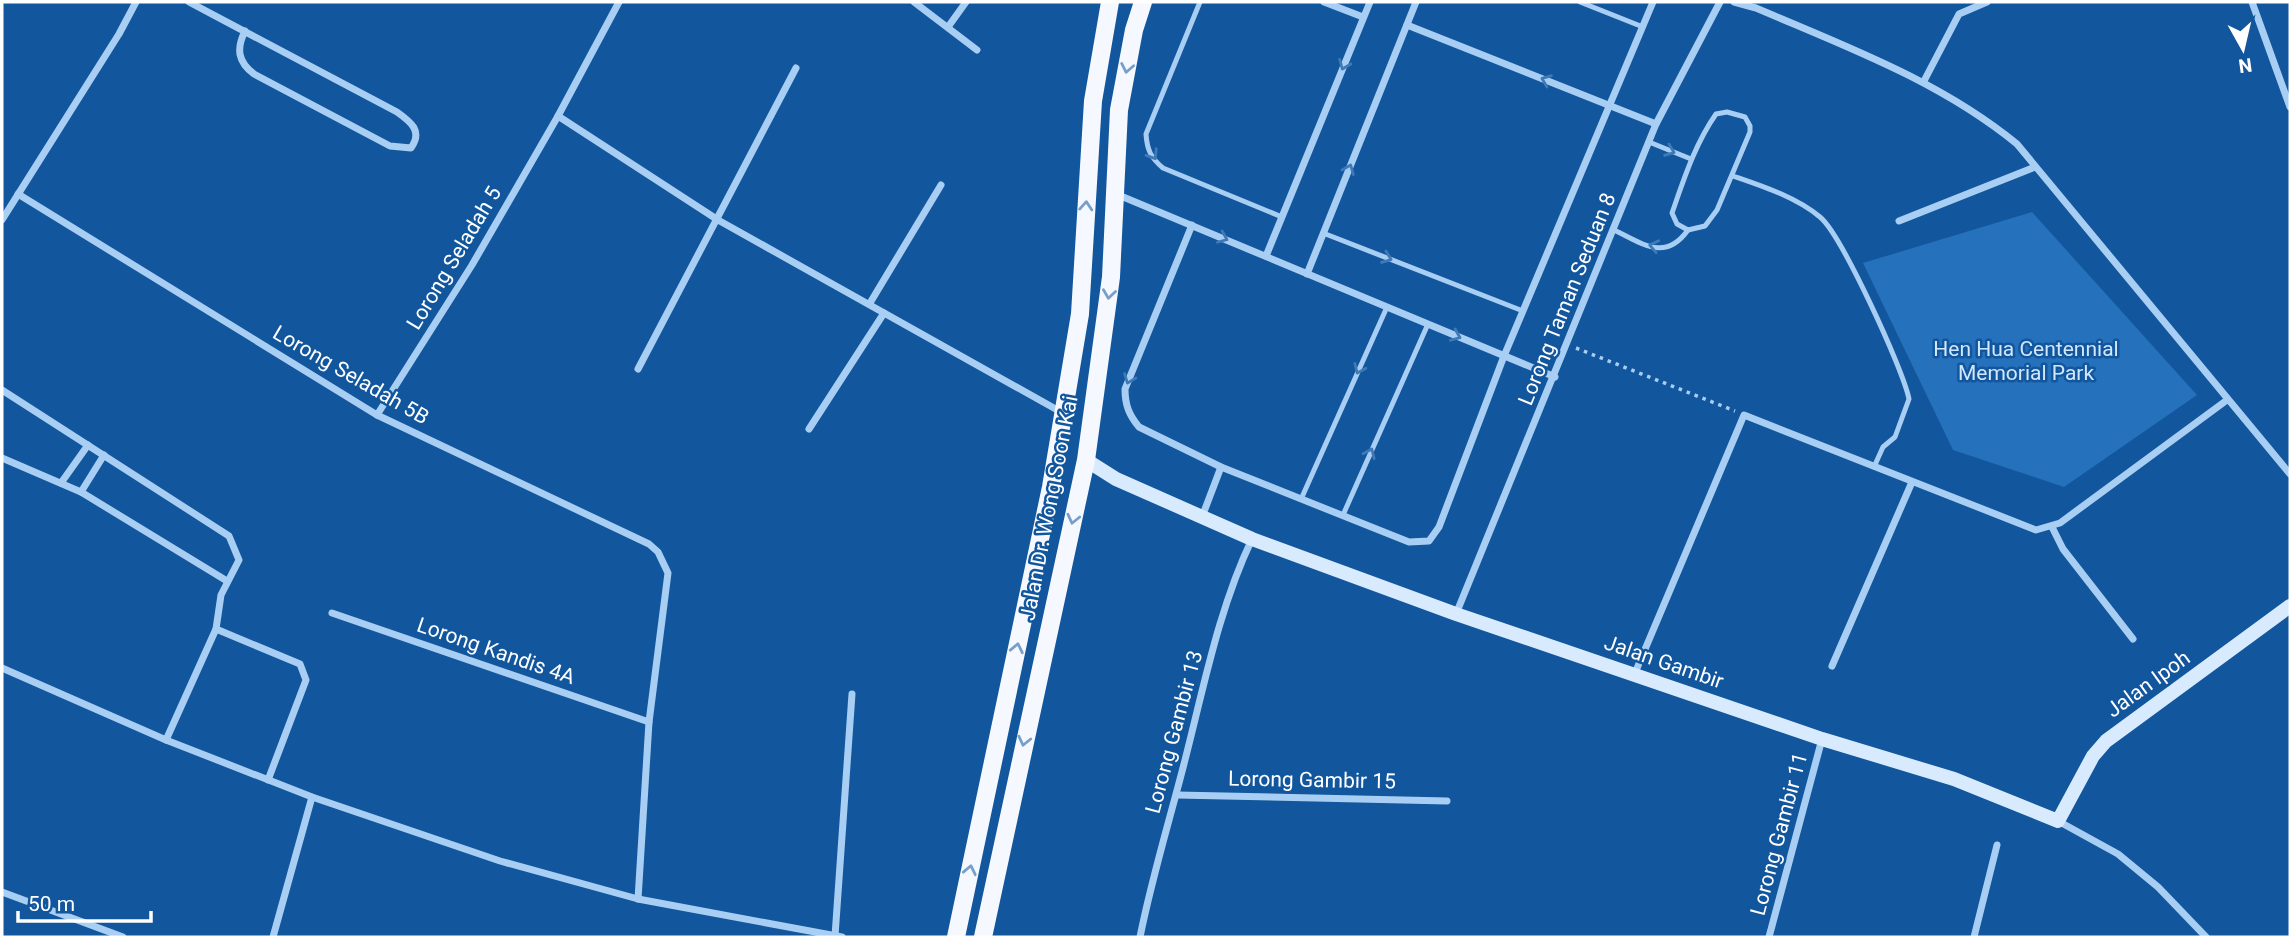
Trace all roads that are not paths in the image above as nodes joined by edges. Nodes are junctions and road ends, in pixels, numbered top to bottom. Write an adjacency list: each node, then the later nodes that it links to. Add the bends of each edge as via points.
1 (136, 2): 36 (street)
2 (189, 2): 22 (street)
3 (619, 2): 28 (street, Lorong Seladah 5)
4 (914, 2): 20 (street)
5 (966, 2): 20 (street)
6 (1110, 2): 57 (main road, Jalan Dr. Wong Soon Kai, one-way to 6, via 1080,314 1093,101)
7 (1143, 2): 35 (main road, Jalan Dr. Wong Soon Kai, one-way to 35, via 1119,110)
8 (1200, 2): 37 (lane, one-way to 37, via 1146,134 1147,147 1163,168)
9 (1324, 2): 18 (street)
10 (1370, 2): 18 (street)
11 (1416, 2): 19 (street)
12 (1580, 2): 21 (lane)
13 (1653, 2): 21 (street)
14 (1720, 2): 29 (street, Lorong Taman Seduan 8)
15 (1734, 2): 25 (street)
16 (1987, 2): 25 (street, via 1959,14)
17 (2252, 2): 27 (street)
18 (1363, 17): 37 (street, one-way to 37)
19 (1406, 25): 26 (street, one-way to 19); 44 (street, one-way to 19)
20 (948, 27): 23 (street)
21 (1643, 27): 26 (street)
22 (245, 31): 22 (street, via 241,61 254,74 390,146 411,148 417,132 397,112)
23 (977, 50)
24 (796, 68): 39 (street)
25 (1924, 81): 32 (street, via 1991,123 2017,144)
26 (1609, 105): 29 (street); 49 (street)
27 (2290, 107)
28 (558, 116): 39 (street); 58 (street, Lorong Seladah 5)
29 (1656, 124): 30 (street, Lorong Taman Seduan 8)
30 (1649, 142): 31 (lane, one-way to 31); 42 (street, Lorong Taman Seduan 8)
31 (1691, 159): 33 (lane, via 1716,114 1737,113 1750,125); 43 (lane, via 1672,213 1677,224)
32 (2035, 167): 40 (street); 56 (street)
33 (1733, 176): 43 (lane, via 1711,219 1699,229); 65 (lane, via 1768,188 1820,217 1855,273 1909,399 1895,437 1883,447)
34 (941, 186): 47 (street)
35 (1115, 193): 41 (street); 63 (main road, Jalan Dr. Wong Soon Kai, one-way to 63, via 1111,277)
36 (18, 194): 38 (street); 58 (street, Lorong Seladah 5B)
37 (1282, 217): 45 (street)
38 (2, 220)
39 (718, 220): 47 (street); 53 (street)
40 (1899, 220)
41 (1192, 225): 45 (street, one-way to 45); 64 (street, one-way to 64, via 1125,389 1125,399 1139,427)
42 (1614, 230): 43 (lane, one-way to 42, via 1677,246 1668,248 1649,246); 54 (street, Lorong Taman Seduan 8)
43 (1688, 230)
44 (1323, 233): 46 (street); 49 (lane, one-way to 49)
45 (1266, 256): 46 (street)
46 (1307, 274): 48 (street)
47 (870, 303): 50 (street)
48 (1387, 307): 51 (street); 70 (lane, one-way to 70)
49 (1523, 311): 52 (street)
50 (884, 313): 57 (street); 59 (street)
51 (1427, 324): 52 (street, one-way to 52); 71 (lane, one-way to 51)
52 (1504, 356): 54 (street); 71 (street, via 1433,538 1409,542)
53 (638, 369)
54 (1555, 377): 78 (street, Lorong Taman Seduan 8)
55 (2, 390): 60 (street)
56 (2227, 400): 66 (street); 73 (street)
57 (1063, 412): 100 (main road, Jalan Dr. Wong Soon Kai, one-way to 57)
58 (377, 415): 85 (street, Lorong Seladah 5B, via 658,552 668,573)
59 (809, 429)
60 (88, 445): 61 (street); 68 (street)
61 (104, 455): 69 (street); 75 (street, via 229,536 239,560)
62 (2, 458): 68 (street)
63 (1086, 460): 72 (street, Jalan Gambir, via 1116,479); 101 (main road, Jalan Dr. Wong Soon Kai, one-way to 101)
64 (1221, 467): 70 (street); 72 (street)
65 (1874, 467): 67 (street); 83 (street, via 1744,415)
66 (2290, 474)
67 (1912, 482): 73 (street, via 2026,528); 81 (street)
68 (61, 483): 69 (street)
69 (81, 492): 75 (street)
70 (1302, 498): 71 (street)
71 (1343, 515)
72 (1202, 517): 74 (street, Jalan Gambir)
73 (2052, 527): 80 (street, via 2063,549)
74 (1252, 539): 78 (street, Jalan Gambir); 89 (street, Lorong Gambir 13, via 1231,589)
75 (227, 581): 79 (street)
76 (2290, 606): 92 (street, Jalan Ipoh, via 2106,741)
77 (332, 613): 85 (street, Lorong Kandis 4A)
78 (1456, 614): 83 (street, Jalan Gambir)
79 (216, 629): 87 (street); 88 (street, via 304,669 306,680)
80 (2133, 639)
81 (1832, 666)
82 (3, 672): 87 (street)
83 (1635, 673): 86 (street, Jalan Gambir)
84 (852, 694): 99 (street)
85 (649, 722): 95 (street)
86 (1822, 739): 92 (street, Jalan Gambir, via 1954,779); 103 (street, Lorong Gambir 11)
87 (166, 740): 88 (street)
88 (268, 780): 90 (street)
89 (1177, 795): 91 (street, Lorong Gambir 15); 102 (street, Lorong Gambir 13, via 1154,869)
90 (312, 797): 95 (street, via 500,861); 98 (street)
91 (1447, 800)
92 (2057, 821): 105 (street, Jalan Gambir, via 2118,854)
93 (1997, 845): 104 (street)
94 (2, 892): 97 (street)
95 (638, 899): 96 (street)
96 (808, 935): 99 (street)
97 (123, 937)
98 (273, 937)
99 (839, 937)
100 (956, 937)
101 (983, 937)
102 (1140, 937)
103 (1769, 937)
104 (1974, 937)
105 (2206, 937)

